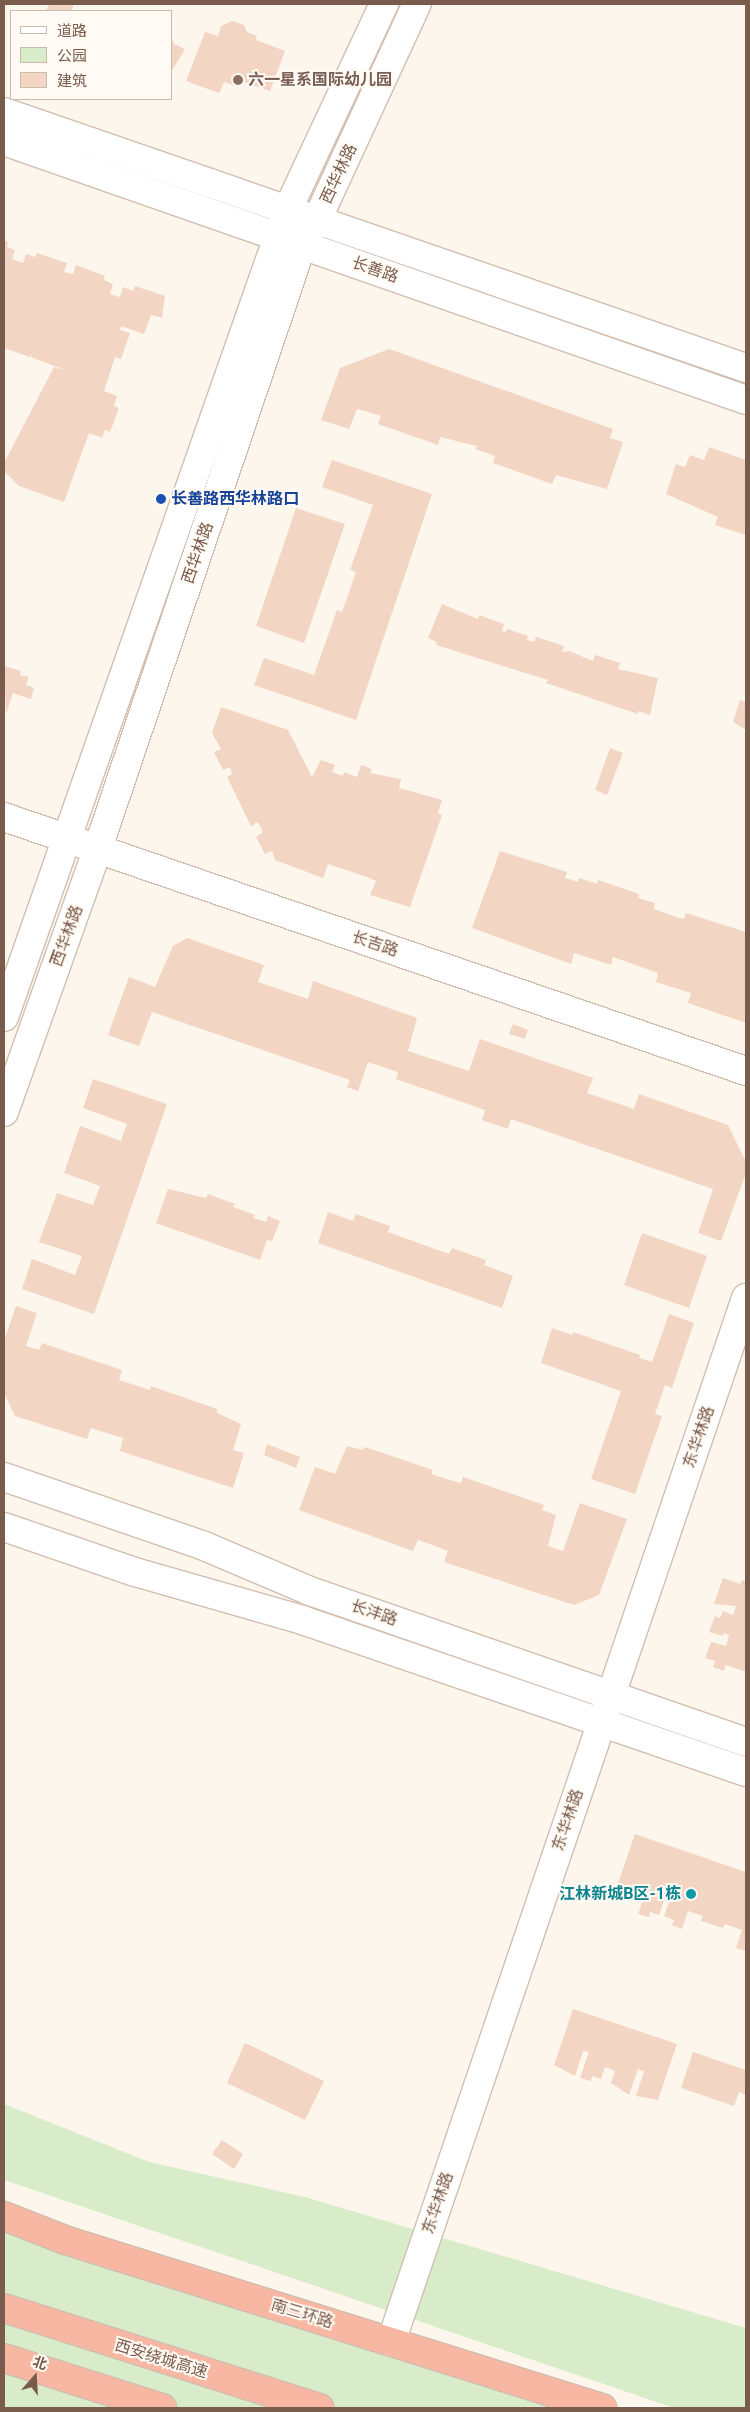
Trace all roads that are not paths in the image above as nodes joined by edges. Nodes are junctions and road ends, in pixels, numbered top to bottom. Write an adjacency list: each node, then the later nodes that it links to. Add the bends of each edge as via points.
1 (384, 4): 5 (street, 西华林路)
2 (417, 4): 6 (street, 西华林路)
3 (4, 112): 5 (street, 长善路)
4 (4, 141): 7 (street, 长善路)
5 (287, 211): 6 (street, 长善路); 7 (street, 西华林路)
6 (317, 220): 7 (street, 西华林路); 8 (street, 长善路)
7 (290, 241): 9 (street, 长善路); 11 (street, 西华林路); 12 (street, 西华林路)
8 (746, 368)
9 (746, 400)
10 (4, 817): 11 (street, 长吉路)
11 (65, 838): 12 (street, 长吉路); 13 (street, 西华林路)
12 (98, 848): 14 (street, 长吉路); 15 (street, 西华林路)
13 (4, 1017)
14 (746, 1071)
15 (4, 1112)
16 (746, 1298): 19 (street, 东华林路)
17 (4, 1477): 19 (street, 长沣路, via 202,1545 310,1591)
18 (4, 1527): 20 (street, 长沣路, via 135,1572 302,1620)
19 (611, 1695): 20 (street, 东华林路); 21 (street, 长沣路)
20 (602, 1722): 22 (street, 长沣路); 25 (street, 东华林路)
21 (746, 1742)
22 (746, 1772)
23 (4, 2216): 25 (highway, 南三环路, via 65,2240)
24 (4, 2308): 28 (highway, 西安绕城高速)
25 (391, 2342): 29 (highway, 南三环路)
26 (4, 2358): 27 (highway)
27 (162, 2408)
28 (320, 2408)
29 (602, 2408)

